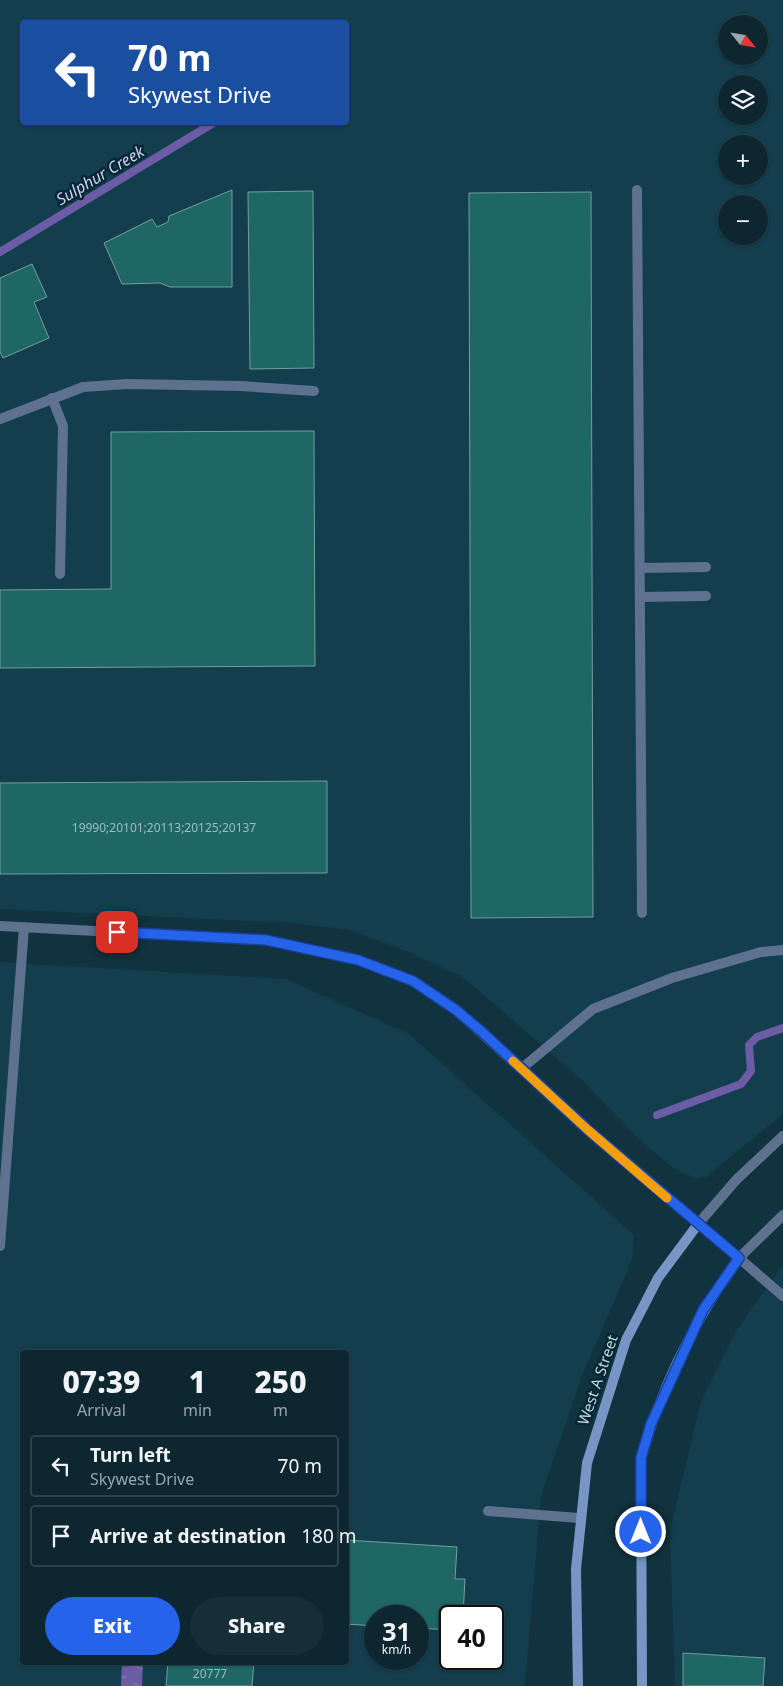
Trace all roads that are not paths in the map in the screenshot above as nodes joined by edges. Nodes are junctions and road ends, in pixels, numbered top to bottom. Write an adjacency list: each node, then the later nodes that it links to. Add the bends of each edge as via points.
1 (637, 190): 6 (street)
2 (314, 391): 3 (street, via 128,384 83,387)
3 (52, 398): 4 (street); 7 (street, via 63,426)
4 (0, 419)
5 (706, 567): 6 (street)
6 (640, 568): 9 (street)
7 (60, 574)
8 (706, 596): 9 (street)
9 (640, 597): 10 (street)
10 (642, 913)
11 (0, 926): 12 (street)
12 (24, 927): 14 (street, via 266,940 358,960 430,991); 18 (street)
13 (783, 950): 14 (street, via 761,952 672,978 593,1009)
14 (521, 1069): 17 (street)
15 (783, 1136): 17 (street, West A Street, via 737,1179)
16 (783, 1215): 19 (street)
17 (698, 1224): 19 (street); 22 (street, West A Street, via 658,1278 626,1340 587,1463)
18 (0, 1246)
19 (739, 1258): 20 (street); 24 (street, via 703,1310 665,1389 641,1458)
20 (783, 1296)
21 (488, 1511): 22 (street)
22 (580, 1518): 23 (street, West A Street, via 576,1569)
23 (578, 1686)
24 (642, 1686)

